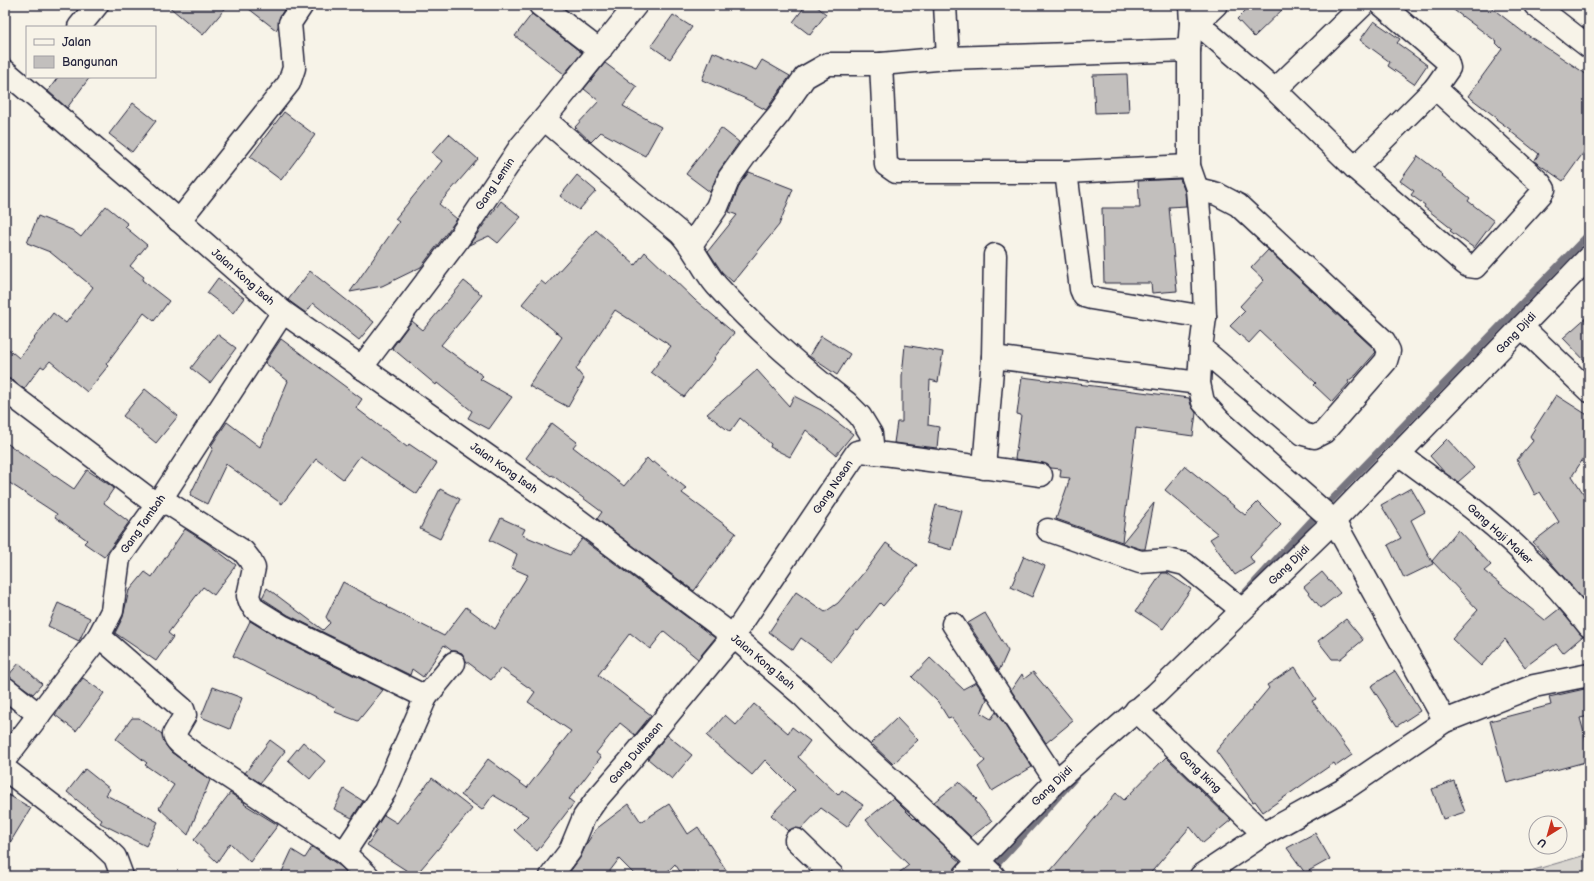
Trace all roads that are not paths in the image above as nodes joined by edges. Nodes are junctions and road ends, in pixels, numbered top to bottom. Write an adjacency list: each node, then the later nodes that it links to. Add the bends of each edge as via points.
1 (97, 5): 11 (street)
2 (302, 5): 26 (street, via 290,23 294,68 289,83)
3 (540, 5): 14 (street)
4 (636, 5): 14 (street, Gang Lemin)
5 (945, 5): 15 (street)
6 (1216, 5): 10 (street)
7 (1363, 5): 20 (street)
8 (1382, 5): 19 (street, via 1447,61 1449,68)
9 (1535, 5): 12 (street)
10 (1192, 17): 13 (street); 20 (street)
11 (80, 26)
12 (1589, 47)
13 (1189, 50): 15 (street); 22 (street)
14 (600, 51): 21 (street, Gang Lemin)
15 (948, 58): 16 (street)
16 (881, 64): 24 (street, via 886,165 892,170 900,173); 27 (street, via 828,64 805,77 729,178 717,207)
17 (5, 71): 18 (street, Jalan Kong Isah)
18 (33, 83): 26 (street, Jalan Kong Isah)
19 (1435, 88): 23 (street); 23 (street, via 1544,189 1478,265 1472,267 1464,263)
20 (1275, 90): 23 (street)
21 (544, 119): 27 (street); 35 (street, Gang Lemin, via 521,146 457,241)
22 (1189, 166): 24 (street); 25 (street)
23 (1356, 168)
24 (1066, 172): 31 (street, via 1084,296)
25 (1197, 189): 31 (street); 33 (street, via 1217,194 1238,205 1384,342 1389,351 1381,367 1324,432 1314,437 1303,434)
26 (179, 221): 30 (street, Jalan Kong Isah)
27 (691, 245): 39 (street, via 716,284 755,325 860,416 871,434)
28 (995, 255): 34 (street)
29 (1589, 256): 32 (street, Gang Djidi)
30 (283, 312): 35 (street, Jalan Kong Isah); 43 (street, Gang Tambah)
31 (1205, 317): 33 (street)
32 (1522, 327): 38 (street); 40 (street, Gang Djidi)
33 (1201, 348): 36 (street)
34 (993, 358): 36 (street); 41 (street)
35 (361, 368): 50 (street, Jalan Kong Isah, via 577,518)
36 (1199, 383): 44 (street, via 1203,402 1212,412)
37 (5, 390): 43 (street)
38 (1589, 391)
39 (873, 453): 41 (street, Gang Nosan); 50 (street, Gang Nosan, via 862,451 855,454)
40 (1399, 454): 44 (street, Gang Djidi); 48 (street, Gang Haji Maker, via 1484,518 1528,559)
41 (984, 468): 42 (street, Gang Nosan)
42 (1041, 475)
43 (157, 505): 49 (street, Gang Tambah, via 119,558 112,611); 54 (street, via 168,503 243,551 254,568 248,596 256,610 282,626)
44 (1334, 521): 46 (street, Gang Djidi); 57 (street)
45 (1048, 530): 46 (street, via 1140,562 1168,560 1185,564)
46 (1242, 610): 55 (street, Gang Djidi, via 1156,694)
47 (953, 624): 60 (street)
48 (1589, 626)
49 (99, 636): 56 (street, Gang Tambah); 63 (street, via 183,709 185,715 174,734 179,742)
50 (733, 636): 64 (street, Jalan Kong Isah, via 802,695 919,805); 67 (street, Gang Dulhasan, via 596,800 584,817 570,851)
51 (454, 663): 54 (street)
52 (1589, 675): 57 (street, via 1534,686)
53 (5, 688): 56 (street)
54 (426, 697): 63 (street, via 385,791)
55 (1136, 710): 60 (street, Gang Djidi); 61 (street, Gang Iking)
56 (39, 715): 58 (street, Gang Tambah)
57 (1445, 721): 61 (street, via 1344,789)
58 (5, 759)
59 (5, 769): 65 (street, via 96,839 115,857)
60 (1056, 781): 64 (street, Gang Djidi)
61 (1264, 834): 69 (street)
62 (796, 840): 68 (street)
63 (344, 853): 66 (street)
64 (979, 870)
65 (122, 876)
66 (368, 876)
67 (551, 876)
68 (833, 876)
69 (1201, 876)

